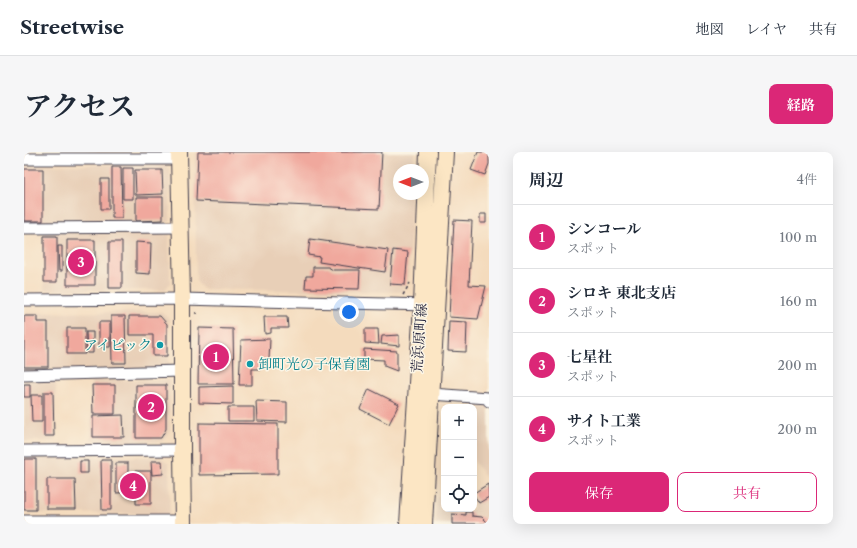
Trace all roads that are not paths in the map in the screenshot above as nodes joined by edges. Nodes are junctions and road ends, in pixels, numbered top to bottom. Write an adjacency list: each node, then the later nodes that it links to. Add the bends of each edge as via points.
1 (428, 152): 9 (main road, 荒浜原町線)
2 (445, 152): 9 (main road, 荒浜原町線)
3 (180, 155): 4 (street); 5 (main road)
4 (24, 159)
5 (181, 227): 6 (street); 7 (main road)
6 (24, 228)
7 (182, 299): 8 (street); 9 (street); 10 (main road)
8 (24, 300)
9 (429, 305): 12 (main road, 荒浜原町線); 18 (main road, 荒浜原町線)
10 (182, 371): 11 (street); 14 (main road)
11 (24, 375)
12 (431, 394): 13 (street, via 488,398); 19 (main road, 荒浜原町線)
13 (489, 401)
14 (182, 450): 15 (street); 17 (main road)
15 (24, 451)
16 (24, 521): 17 (street)
17 (183, 522)
18 (408, 524)
19 (424, 524)

